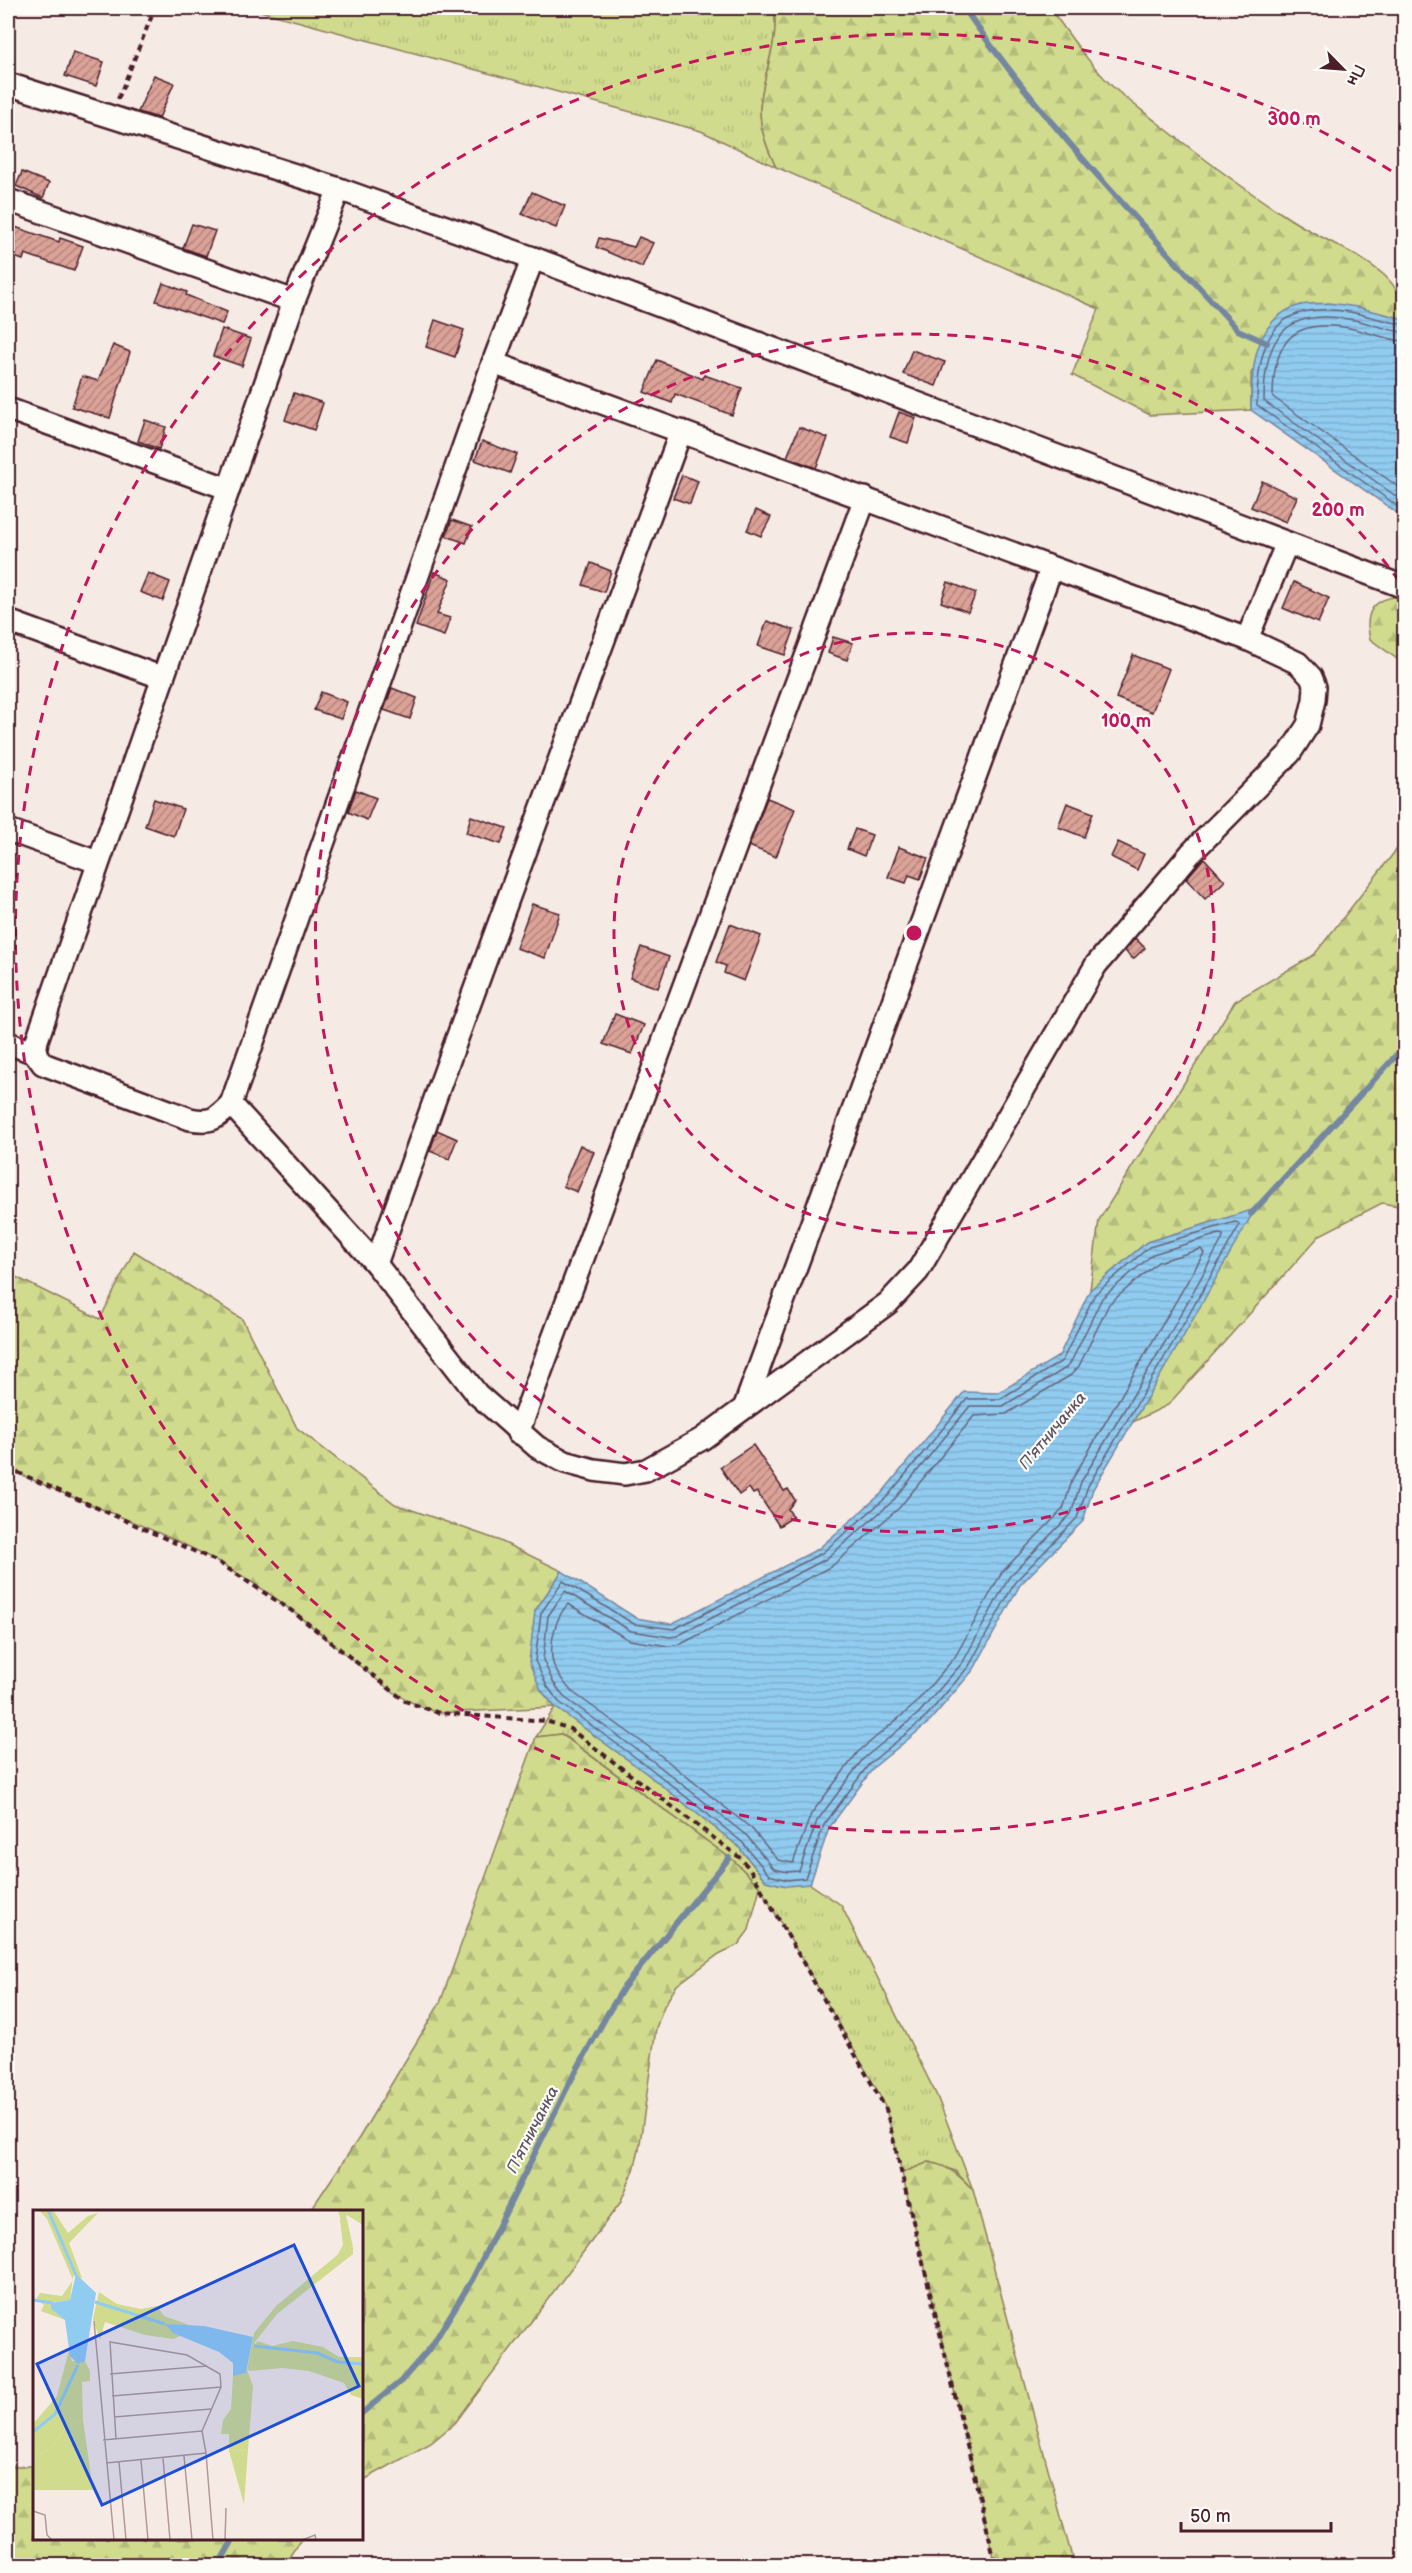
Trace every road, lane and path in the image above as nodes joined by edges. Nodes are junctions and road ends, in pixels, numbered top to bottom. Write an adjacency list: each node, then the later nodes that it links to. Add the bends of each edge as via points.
1 (155, 8): 3 (path)
2 (8, 84): 3 (street)
3 (111, 118): 4 (street)
4 (339, 189): 6 (street); 7 (street)
5 (8, 200): 7 (street)
6 (533, 258): 8 (street); 13 (street)
7 (294, 301): 11 (street)
8 (493, 363): 10 (street); 23 (street)
9 (8, 409): 11 (street)
10 (681, 431): 12 (street); 24 (street, via 463,1017)
11 (229, 489): 18 (street)
12 (865, 498): 14 (street); 26 (street)
13 (1287, 543): 15 (street); 17 (street)
14 (1051, 568): 17 (street); 25 (street)
15 (1404, 587)
16 (8, 621): 18 (street)
17 (1247, 639): 25 (street, via 1298,663 1311,677 1314,699 1301,737 1274,770 1191,853 1096,965 918,1271 888,1303)
18 (163, 678): 20 (street)
19 (8, 830): 20 (street)
20 (97, 862): 22 (street)
21 (8, 1043): 22 (street)
22 (35, 1053): 23 (street, via 43,1064 190,1119 216,1119)
23 (231, 1104): 24 (street)
24 (376, 1264): 26 (street, via 477,1394)
25 (745, 1406): 26 (street, via 668,1459 646,1470 625,1474 565,1462)
26 (518, 1433)
27 (8, 1468): 28 (path, via 218,1562 292,1611 405,1701 439,1713 546,1721 570,1729 744,1863 886,2109)
28 (996, 2565)

